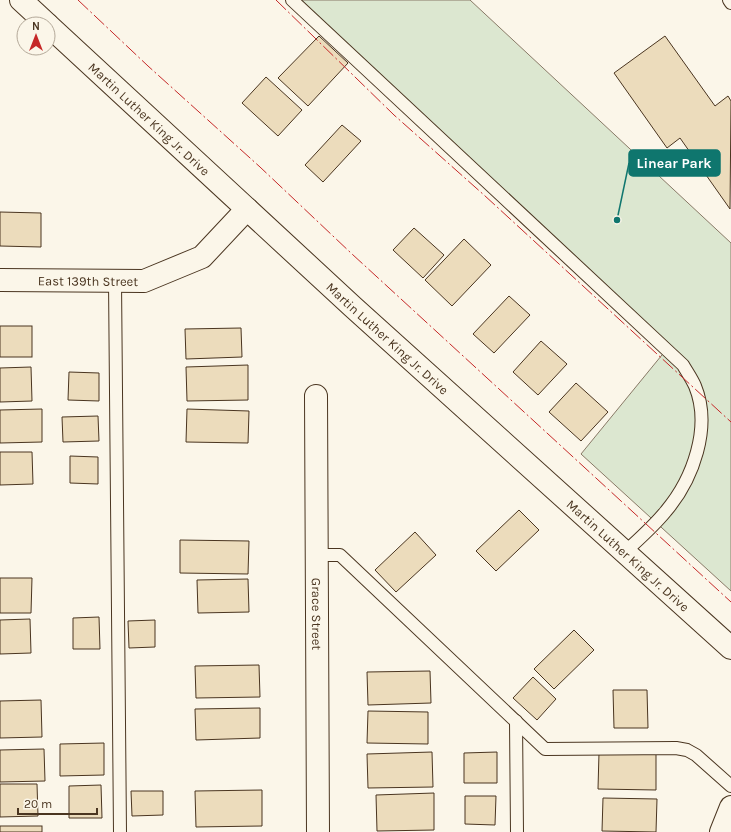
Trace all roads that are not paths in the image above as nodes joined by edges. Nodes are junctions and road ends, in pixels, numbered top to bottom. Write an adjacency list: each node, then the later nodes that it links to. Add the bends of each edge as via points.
1 (21, 0): 5 (main road, Martin Luther King Jr. Drive)
2 (292, 0): 11 (lane, via 683,365 695,386 700,410 702,424 699,446 681,490 666,511)
3 (729, 0): 4 (lane)
4 (731, 3)
5 (39, 16)
6 (56, 31): 7 (main road, Martin Luther King Jr. Drive)
7 (247, 209): 9 (main road, East 139th Street, via 202,257 144,281); 11 (main road, Martin Luther King Jr. Drive)
8 (0, 280): 9 (main road, East 139th Street)
9 (115, 281): 17 (lane)
10 (316, 396): 12 (main road, Grace Street)
11 (625, 552): 13 (main road, Martin Luther King Jr. Drive)
12 (317, 555): 14 (lane, via 340,555); 18 (main road, Grace Street)
13 (731, 648)
14 (516, 721): 15 (lane, via 545,749 687,750); 19 (lane)
15 (731, 786)
16 (731, 807): 20 (main road)
17 (120, 832)
18 (318, 832)
19 (517, 832)
20 (721, 832)

